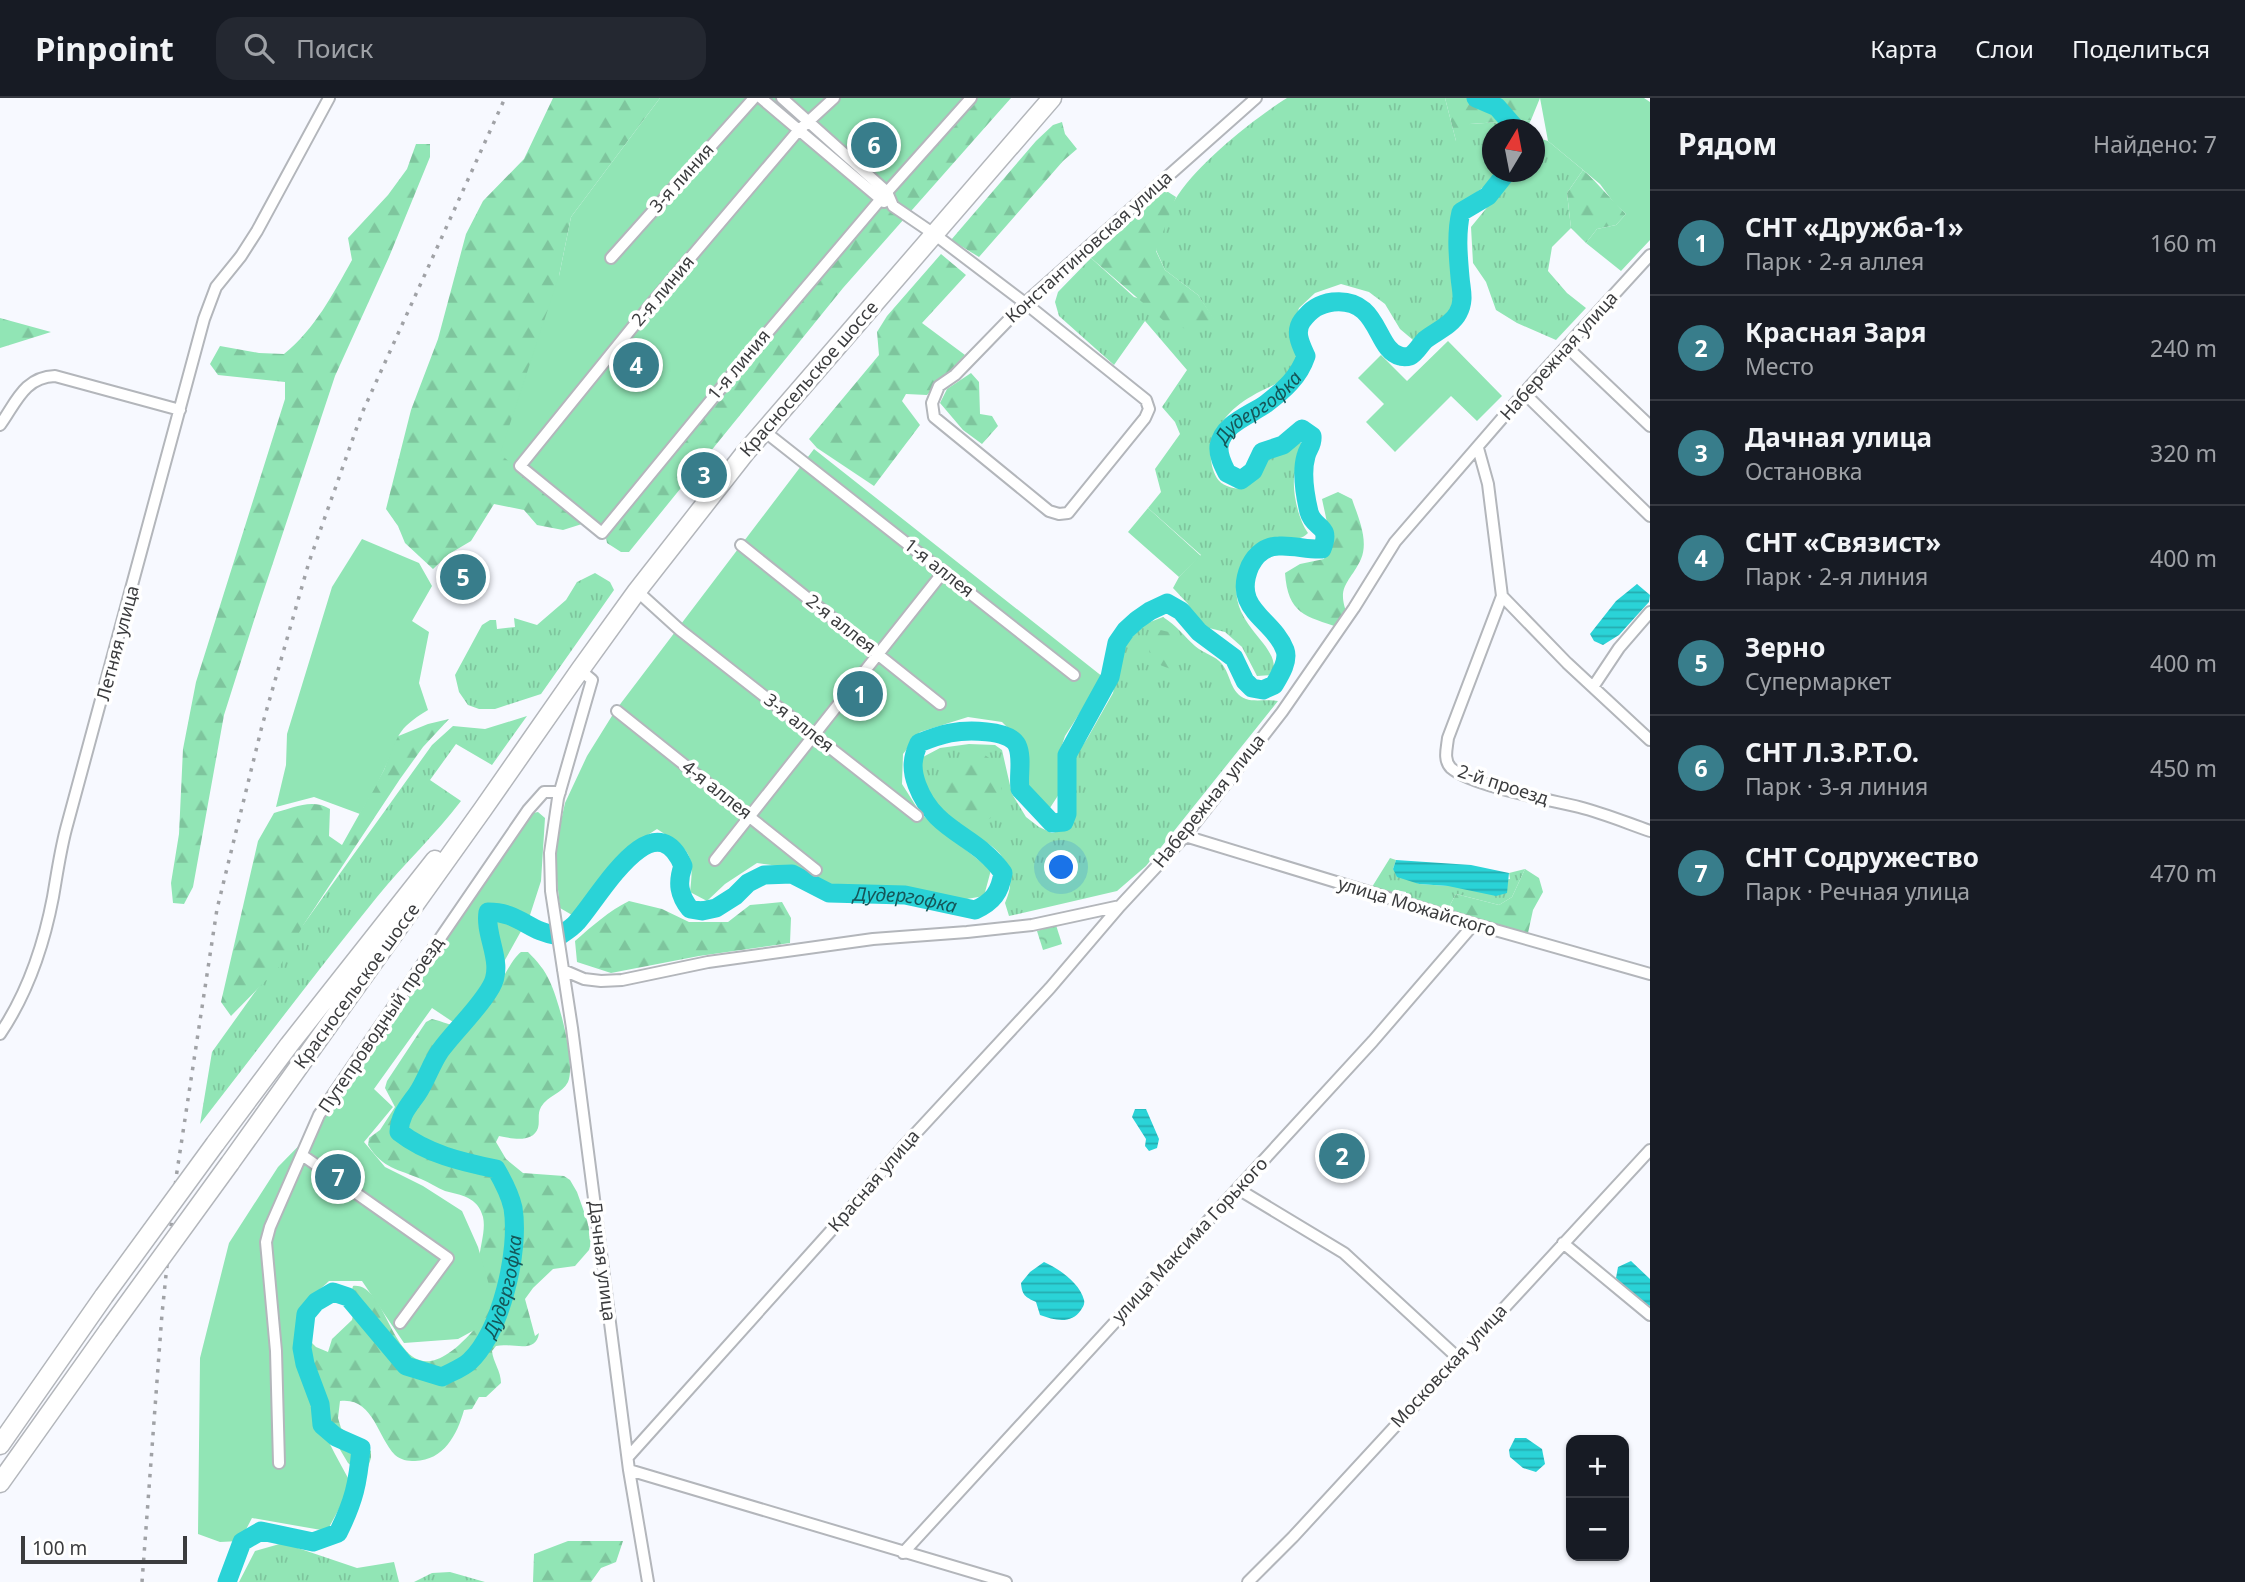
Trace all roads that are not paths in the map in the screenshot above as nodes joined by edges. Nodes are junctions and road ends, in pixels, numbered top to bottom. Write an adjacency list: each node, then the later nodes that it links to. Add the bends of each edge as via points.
1 (329, 98): 18 (street, Летняя улица, via 241,256 216,287)
2 (754, 98): 14 (street, 3-я линия)
3 (761, 98): 10 (street)
4 (782, 98): 9 (street)
5 (834, 98): 9 (street)
6 (971, 98): 11 (street)
7 (1052, 98): 12 (highway, Красносельское шоссе)
8 (1256, 98): 15 (street, Константиновская улица)
9 (810, 121): 10 (street, 2-я линия); 11 (street)
10 (798, 131): 11 (street); 24 (street, 2-я линия, via 520,466)
11 (883, 196): 12 (street); 24 (street, 1-я линия)
12 (934, 234): 15 (street); 21 (highway, Красносельское шоссе)
13 (1650, 255): 16 (street, Набережная улица)
14 (611, 258)
15 (1025, 303): 15 (street, Константиновская улица, via 1146,400 1149,409 1068,513 1049,511 934,417 932,403 939,386)
16 (1567, 347): 17 (street, Набережная улица); 20 (street)
17 (1524, 393): 22 (street, Набережная улица); 23 (street)
18 (180, 410): 19 (street, via 55,376 29,385); 50 (street, Летняя улица, via 62,843 46,928 20,998)
19 (0, 425)
20 (1650, 426)
21 (764, 431): 26 (street, 1-я аллея); 27 (highway, Красносельское шоссе)
22 (1478, 448): 28 (street, 2-й проезд, via 1488,484); 43 (street, Набережная улица, via 1395,542 1282,712)
23 (1650, 516)
24 (602, 533)
25 (741, 545): 30 (street, 2-я аллея)
26 (944, 571): 30 (street); 32 (street, 1-я аллея)
27 (637, 592): 31 (highway, Красносельское шоссе); 36 (street, 3-я аллея)
28 (1502, 596): 33 (street); 42 (street, 2-й проезд, via 1448,738 1449,766 1463,775)
29 (1650, 612): 33 (street)
30 (878, 653): 34 (street, 2-я аллея); 36 (street)
31 (580, 670): 38 (street, Дачная улица, via 592,680); 39 (highway, Красносельское шоссе)
32 (1074, 675)
33 (1593, 687): 37 (street)
34 (940, 704)
35 (618, 712): 41 (street, 4-я аллея)
36 (814, 734): 40 (street, 3-я аллея); 41 (street)
37 (1650, 740)
38 (560, 792): 48 (street, Дачная улица, via 550,853); 52 (street, Путепроводный проезд, via 544,792 528,810 319,1115)
39 (483, 810): 58 (highway, Красносельское шоссе, bridge, via 424,872 215,1144); 62 (highway, Красносельское шоссе, bridge)
40 (917, 816)
41 (751, 817): 44 (street); 45 (street, 4-я аллея)
42 (1650, 831)
43 (1185, 836): 46 (street, Набережная улица); 47 (street, улица Можайского)
44 (715, 860)
45 (816, 870)
46 (1120, 906): 48 (street, via 1032,925 873,939 708,962 622,980 584,979); 59 (street, Красная улица)
47 (1474, 924): 49 (street, улица Можайского); 53 (street, улица Максима Горького)
48 (563, 970): 59 (street, Дачная улица)
49 (1650, 974)
50 (0, 1034)
51 (1650, 1150): 54 (street, Московская улица)
52 (302, 1155): 56 (street, via 448,1258); 60 (street, Путепроводный проезд, via 266,1242 276,1351)
53 (1238, 1189): 57 (street, via 1344,1253); 63 (street, улица Максима Горького)
54 (1563, 1243): 55 (street); 57 (street, Московская улица)
55 (1650, 1315)
56 (400, 1323)
57 (1457, 1357): 66 (street, Московская улица)
58 (0, 1445)
59 (628, 1457): 61 (street, Дачная улица)
60 (279, 1463)
61 (629, 1470): 63 (street); 64 (street, Дачная улица)
62 (0, 1483)
63 (903, 1553): 65 (street)
64 (648, 1582)
65 (1006, 1582)
66 (1248, 1582)

